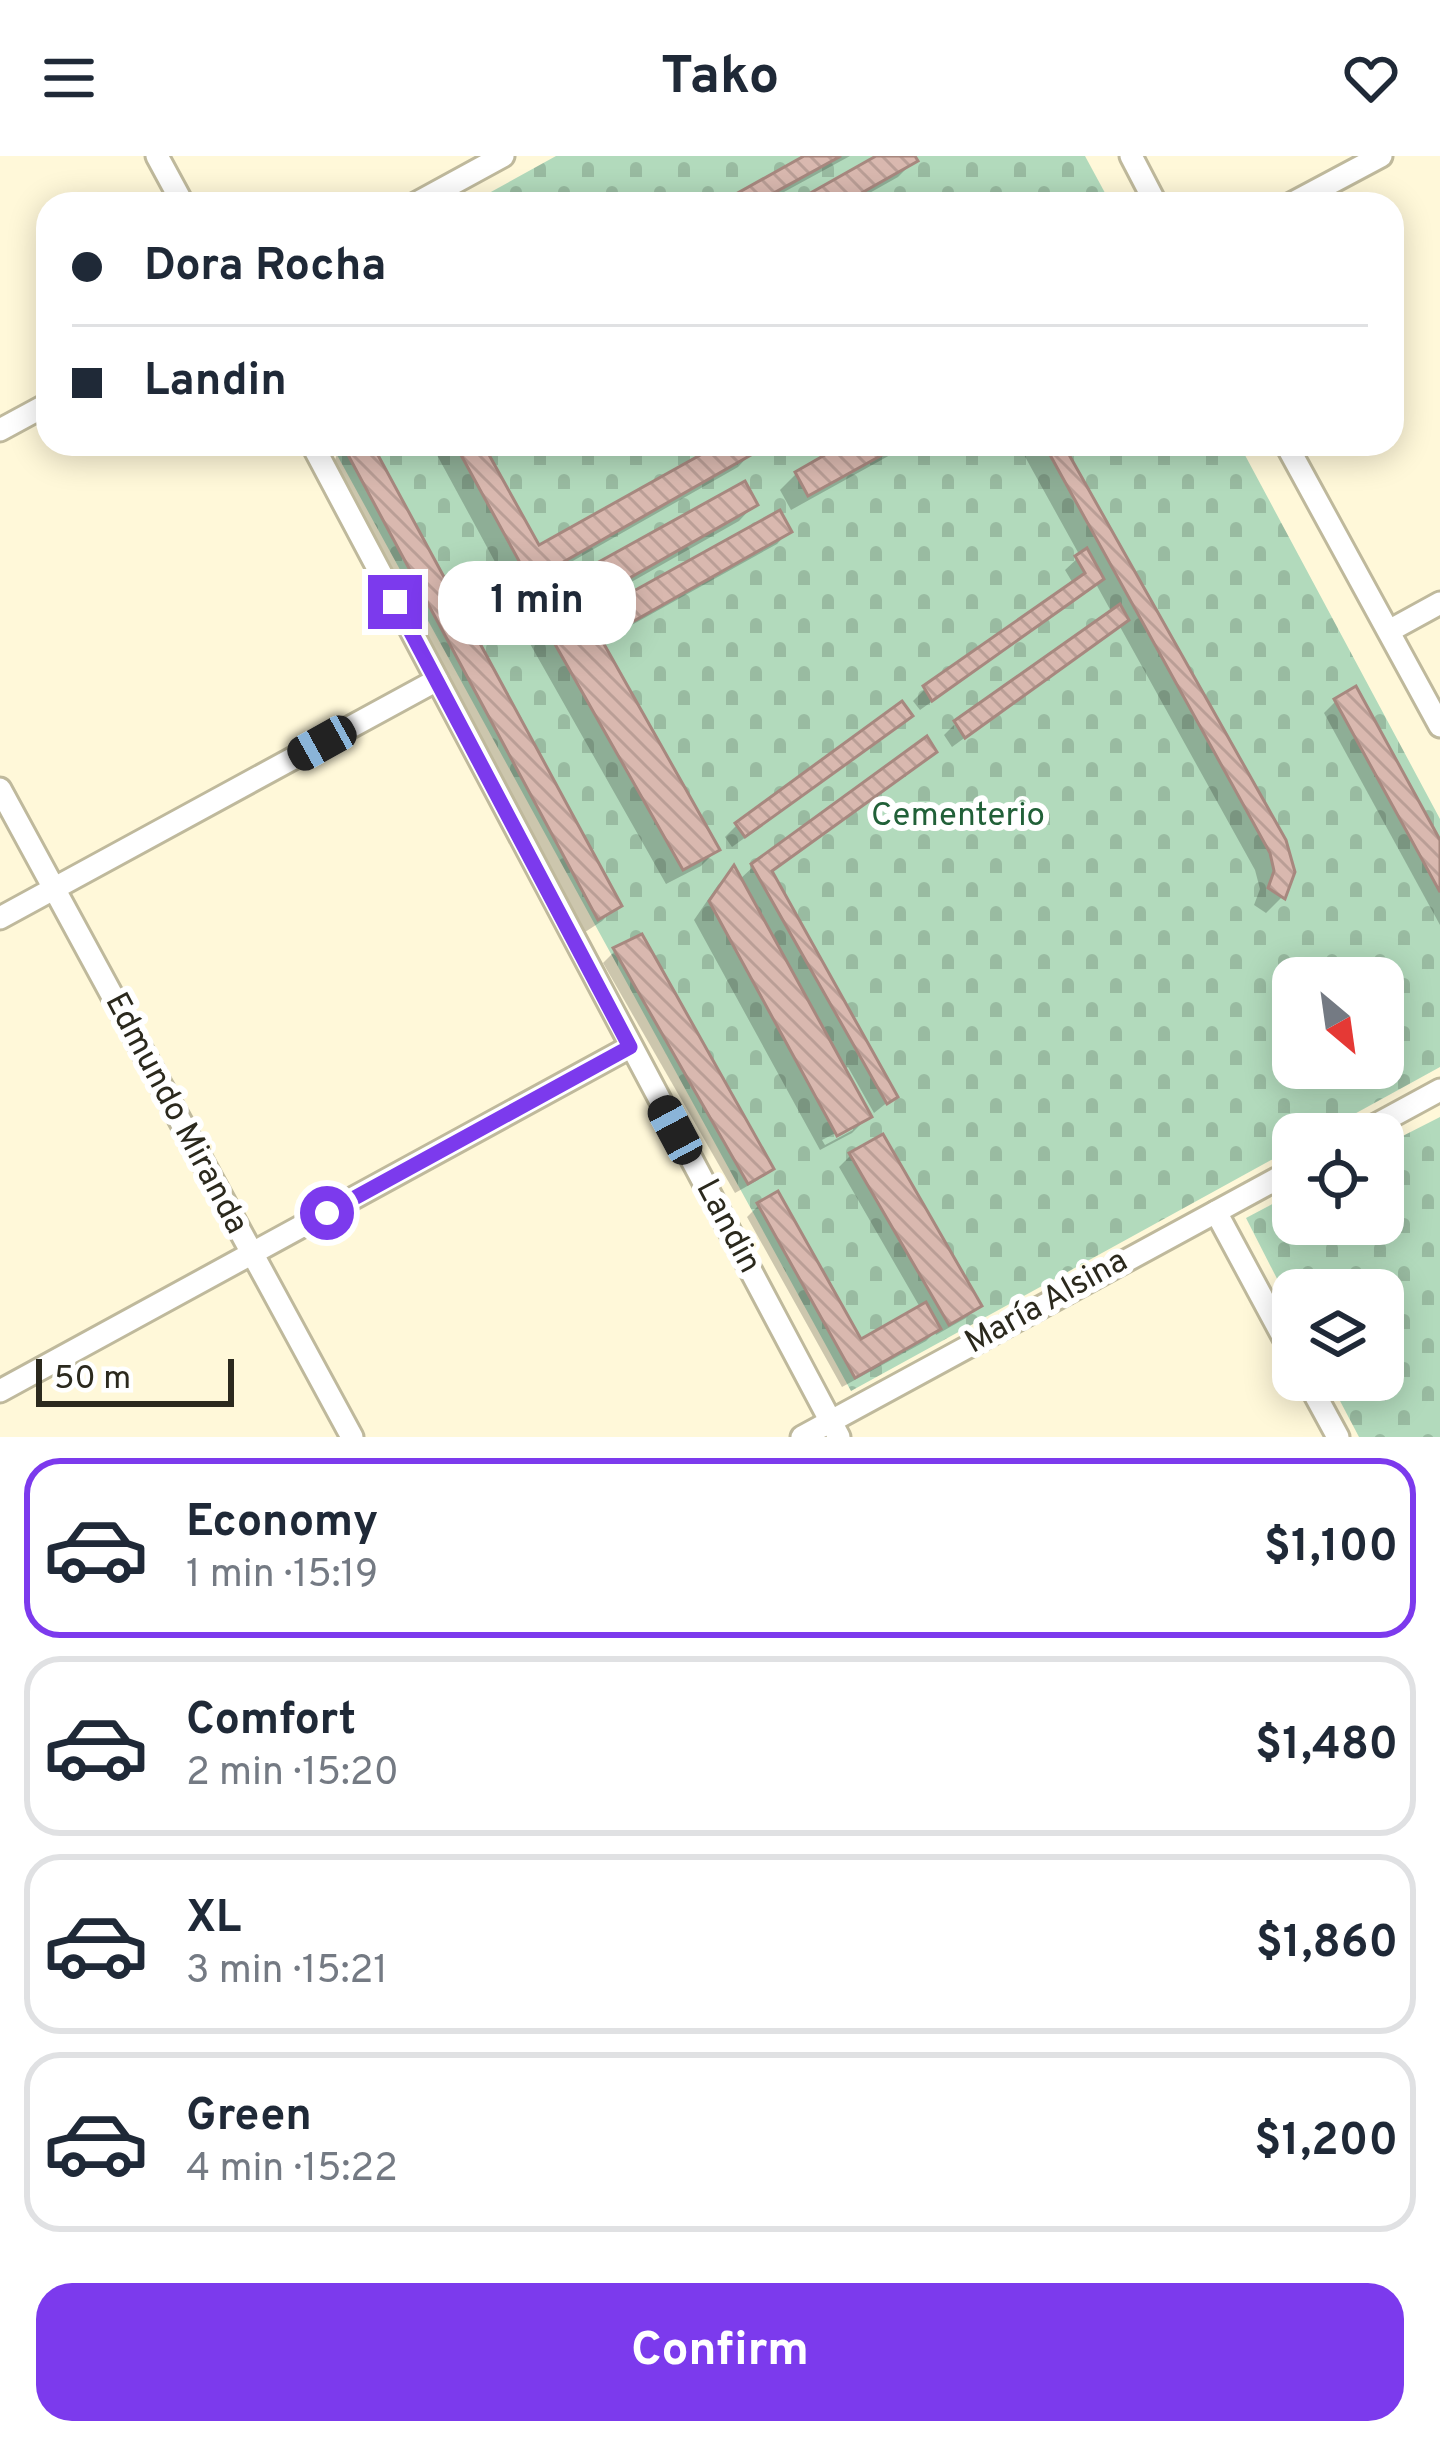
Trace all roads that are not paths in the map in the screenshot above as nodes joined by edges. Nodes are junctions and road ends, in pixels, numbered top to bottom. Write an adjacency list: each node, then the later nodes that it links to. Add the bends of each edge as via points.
1 (157, 156): 5 (street)
2 (503, 156): 6 (street)
3 (1131, 156): 7 (street)
4 (1381, 156): 8 (street)
5 (176, 192)
6 (437, 192)
7 (1150, 192)
8 (1314, 192)
9 (36, 410): 10 (street)
10 (0, 430)
11 (318, 456): 15 (street, Landin)
12 (1293, 456): 14 (street)
13 (1440, 603): 14 (street)
14 (1389, 631): 16 (street)
15 (437, 680): 18 (street); 20 (street, Landin)
16 (1440, 726)
17 (0, 789): 18 (street, Edmundo Miranda)
18 (53, 889): 19 (street); 25 (street, Edmundo Miranda)
19 (0, 918)
20 (630, 1047): 25 (street); 29 (street, Landin)
21 (1440, 1090): 22 (street)
22 (1398, 1113)
23 (1272, 1181): 24 (street, María Alsina)
24 (1216, 1212): 26 (street); 29 (street, María Alsina)
25 (251, 1254): 27 (street); 30 (street, Edmundo Miranda)
26 (1272, 1315)
27 (0, 1391)
28 (1318, 1401): 32 (street)
29 (835, 1429): 31 (street, María Alsina)
30 (352, 1437)
31 (802, 1437)
32 (1338, 1437)

